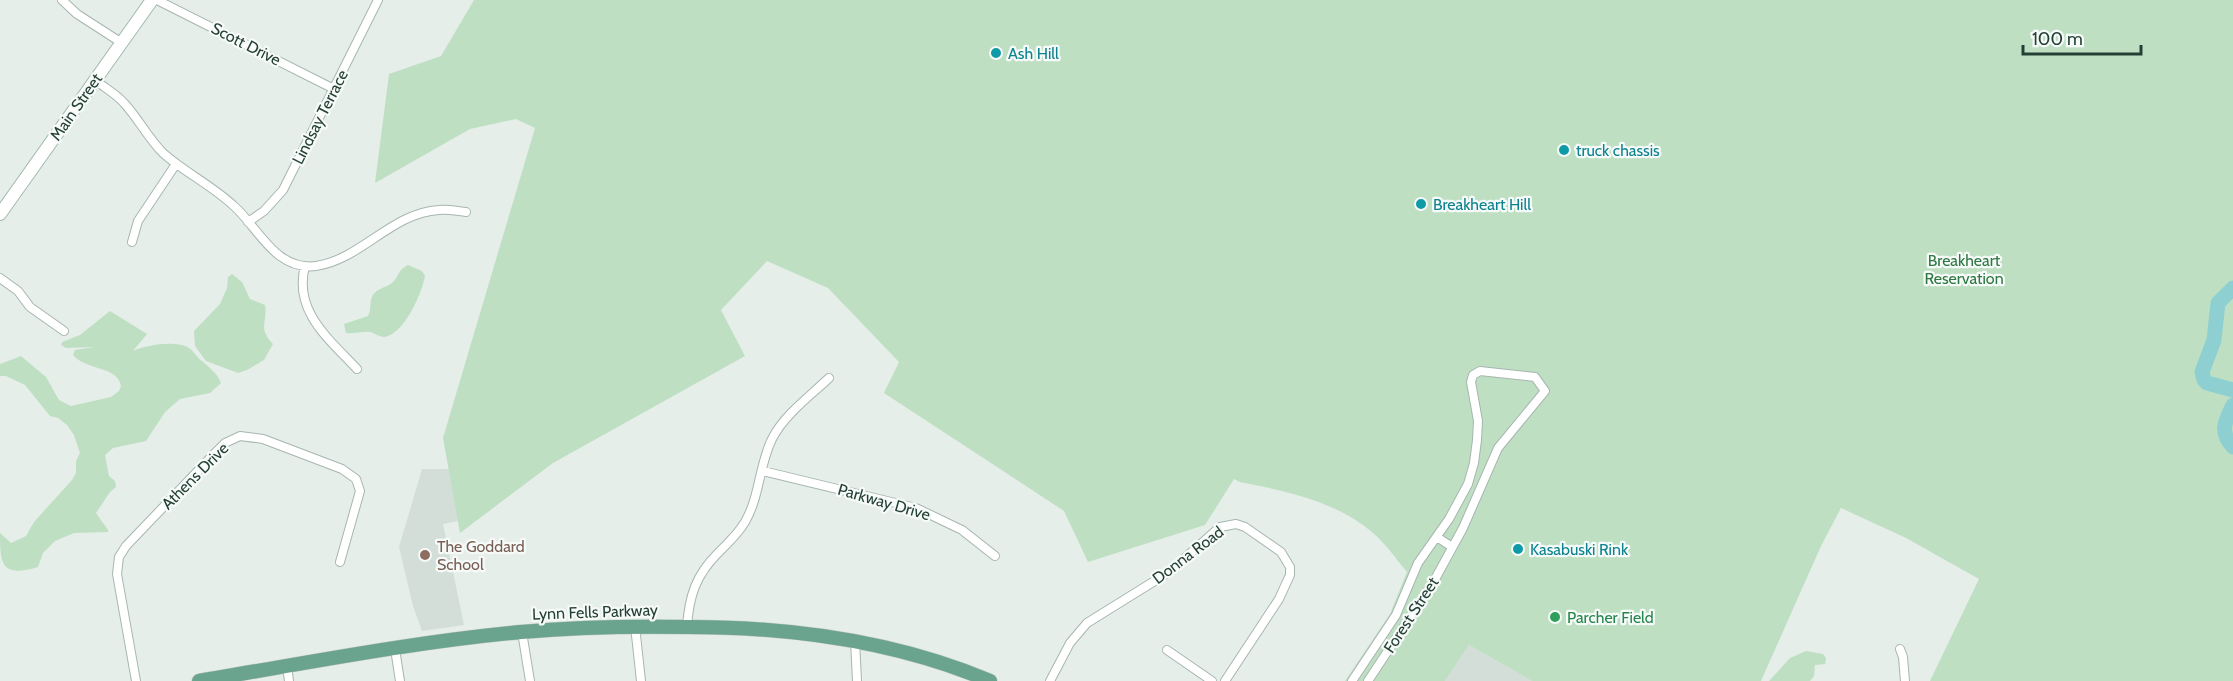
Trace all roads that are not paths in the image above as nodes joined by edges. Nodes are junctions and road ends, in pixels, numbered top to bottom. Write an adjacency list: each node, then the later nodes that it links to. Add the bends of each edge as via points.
1 (62, 0): 5 (street)
2 (152, 0): 5 (main road, Main Street)
3 (157, 0): 7 (street, Scott Drive)
4 (378, 0): 7 (street, Lindsay Terrace)
5 (122, 43): 6 (main road, Main Street)
6 (95, 80): 8 (street, via 125,103); 9 (main road, Main Street)
7 (334, 89): 11 (street, Lindsay Terrace, via 283,189)
8 (176, 164): 11 (street, via 210,185); 12 (street, via 138,221)
9 (2, 206)
10 (466, 212): 13 (street, via 440,210 419,214 392,226 347,256)
11 (248, 222): 13 (street, via 268,247)
12 (132, 242)
13 (304, 266): 16 (street, via 303,290 311,319)
14 (0, 278): 15 (street, via 18,291 30,308)
15 (64, 331)
16 (357, 369)
17 (829, 378): 20 (street, via 771,440)
18 (1474, 463): 19 (street); 19 (street, Forest Street, via 1478,421 1473,375 1480,371 1534,377 1545,391 1498,447); 21 (street, Forest Street, via 1461,500)
19 (1489, 469): 22 (street, Forest Street)
20 (763, 471): 23 (street, Parkway Drive, via 916,508 962,530); 26 (street, via 741,528 698,577 689,599)
21 (1437, 537): 22 (street); 44 (street, Forest Street, via 1418,563 1396,615)
22 (1452, 547): 45 (street, Forest Street)
23 (995, 556)
24 (340, 562): 33 (street, Athens Drive, via 360,492 355,477 263,439 233,438 119,557 117,574)
25 (634, 626): 26 (main road, Lynn Fells Parkway); 27 (main road, Lynn Fells Parkway); 38 (street)
26 (687, 627): 28 (main road, Lynn Fells Parkway, via 778,631)
27 (522, 632): 29 (main road, Lynn Fells Parkway); 37 (street)
28 (855, 641): 39 (street); 40 (main road, Lynn Fells Parkway, via 934,660)
29 (395, 649): 32 (main road, Lynn Fells Parkway); 36 (street)
30 (1900, 649): 46 (street)
31 (1167, 650): 42 (street)
32 (287, 666): 34 (main road, Lynn Fells Parkway); 35 (street)
33 (136, 681)
34 (199, 681)
35 (289, 681)
36 (400, 681)
37 (530, 681)
38 (641, 681)
39 (857, 681)
40 (990, 681)
41 (1050, 681): 43 (street, Donna Road, via 1070,643 1088,623 1169,572 1220,527 1236,524 1281,552 1290,575 1279,599)
42 (1212, 681)
43 (1225, 681)
44 (1352, 681)
45 (1368, 681)
46 (1905, 681)

